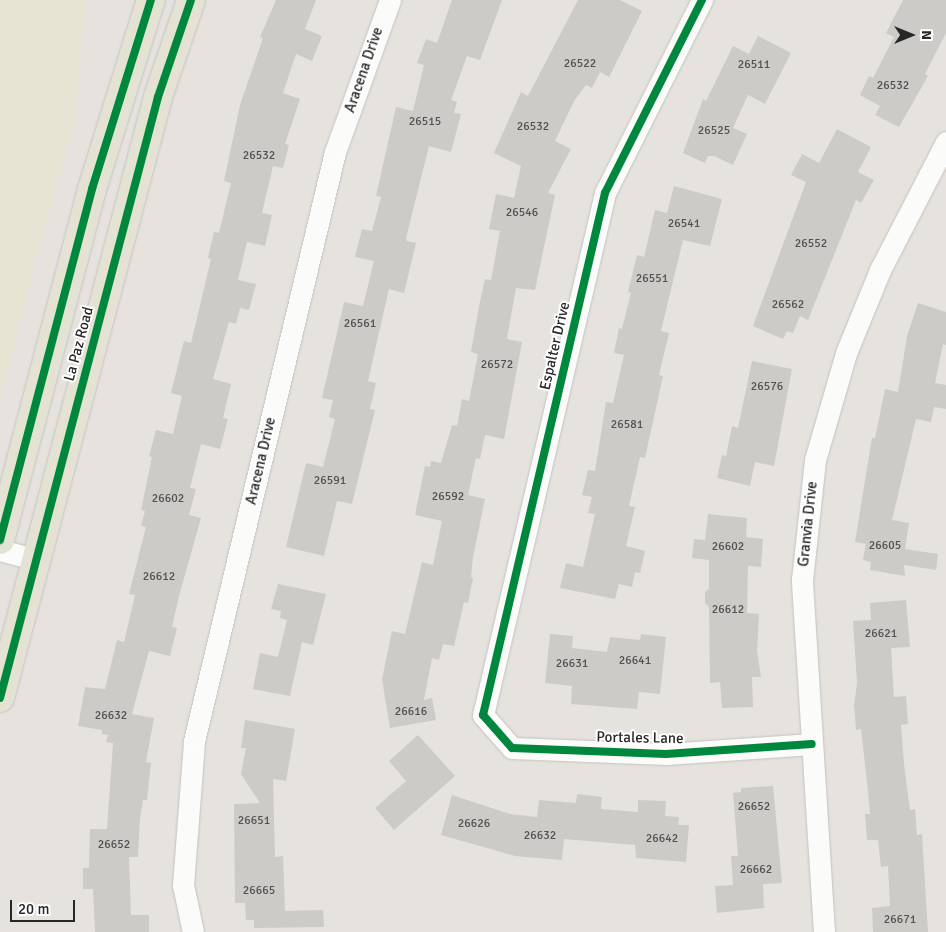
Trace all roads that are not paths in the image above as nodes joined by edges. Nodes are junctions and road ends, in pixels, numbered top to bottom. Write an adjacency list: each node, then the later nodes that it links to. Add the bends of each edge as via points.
1 (151, 0): 6 (main road, La Paz Road, via 92,189)
2 (192, 0): 8 (main road, La Paz Road, via 156,106)
3 (390, 0): 12 (street, Aracena Drive, via 335,152 194,741 183,885)
4 (702, 0): 10 (street, Espalter Drive, via 605,193)
5 (946, 142): 11 (street, Granvia Drive, via 880,270 846,354 815,460 802,580)
6 (0, 540)
7 (0, 550): 8 (street)
8 (37, 560): 9 (main road, La Paz Road)
9 (0, 698)
10 (483, 715): 11 (street, Portales Lane, via 512,748 666,754)
11 (812, 744): 13 (street, Granvia Drive)
12 (193, 932)
13 (824, 932)

